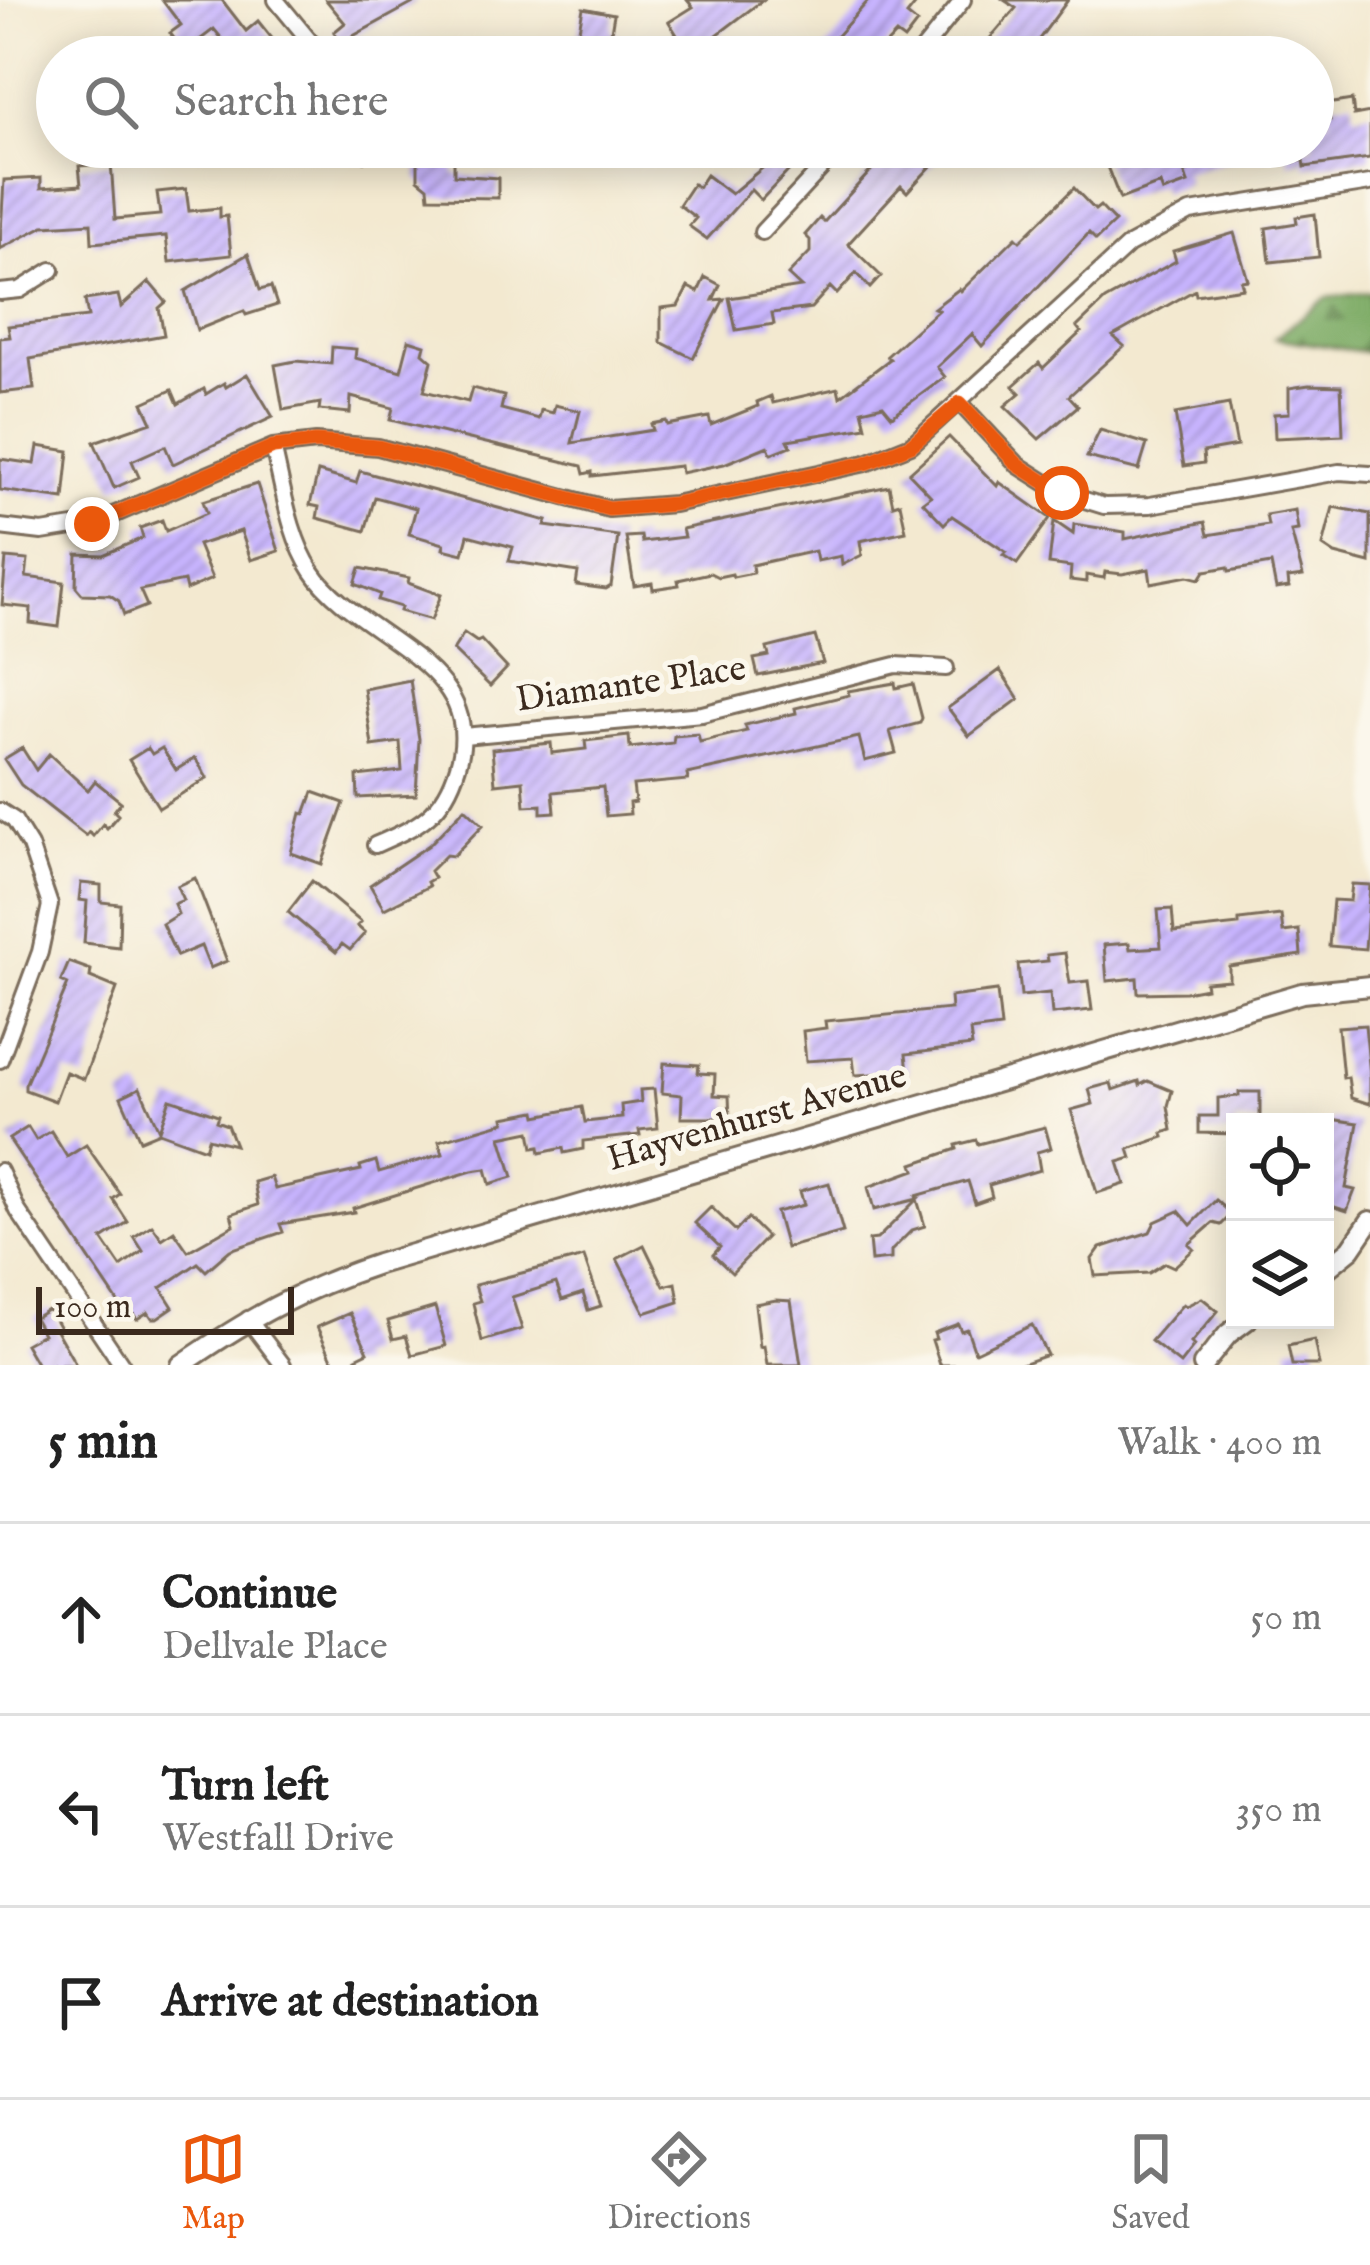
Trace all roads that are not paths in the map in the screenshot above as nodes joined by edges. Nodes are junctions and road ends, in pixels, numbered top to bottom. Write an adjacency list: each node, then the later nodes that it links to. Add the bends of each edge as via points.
1 (276, 0): 3 (street)
2 (963, 0): 4 (street)
3 (306, 36)
4 (934, 36)
5 (821, 168): 7 (street)
6 (1370, 183): 10 (street, via 1190,212 1129,245)
7 (762, 232)
8 (52, 270): 9 (street)
9 (0, 292)
10 (960, 403): 11 (street, via 911,445 866,463 674,504 609,509 378,447); 12 (street, via 1018,465 1062,493 1104,506)
11 (273, 447): 13 (street, via 92,524 42,532); 15 (street, via 312,573 435,673 452,696)
12 (1370, 474)
13 (0, 527)
14 (946, 668): 15 (street, Diamante Place, via 896,665 701,714)
15 (463, 736): 17 (street, via 446,797 420,826)
16 (0, 811): 19 (street, via 31,846 50,905)
17 (375, 845)
18 (1370, 986): 23 (main road, Hayvenhurst Avenue, via 1302,992 378,1264)
19 (0, 1060)
20 (0, 1171): 25 (street)
21 (1370, 1221): 22 (main road)
22 (1334, 1263)
23 (248, 1319): 26 (main road, Hayvenhurst Avenue); 27 (street)
24 (1235, 1329): 28 (main road)
25 (122, 1365)
26 (181, 1365)
27 (283, 1365)
28 (1203, 1365)

